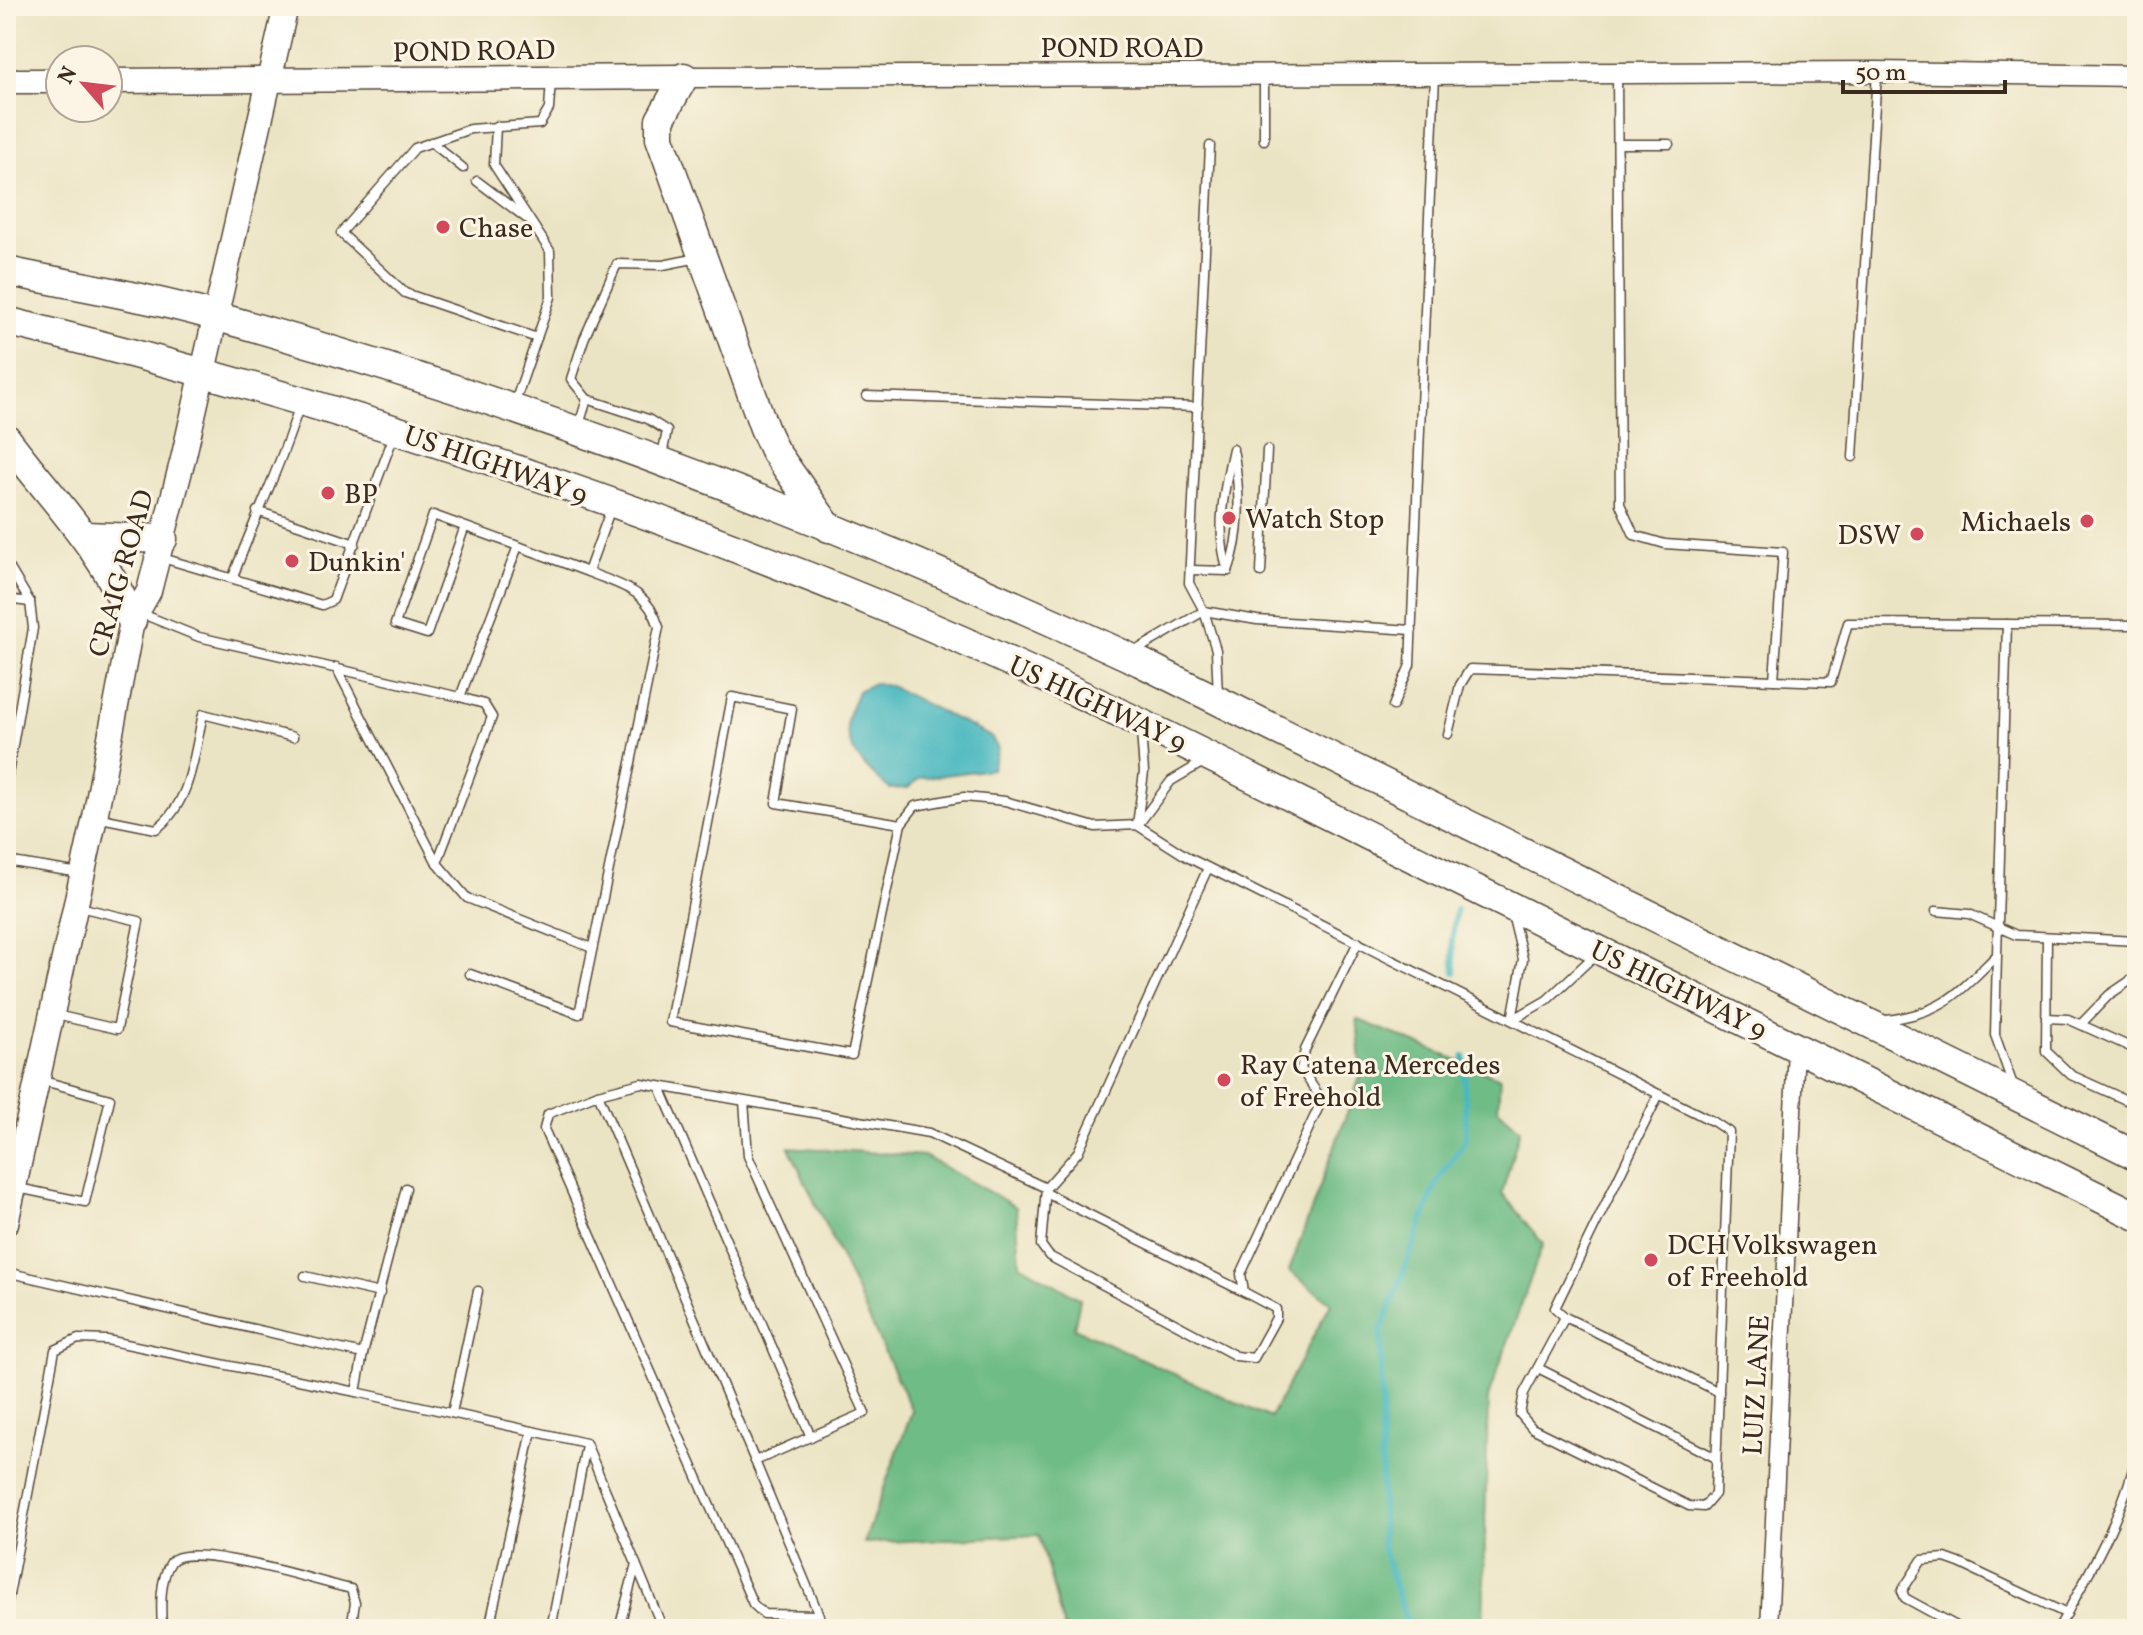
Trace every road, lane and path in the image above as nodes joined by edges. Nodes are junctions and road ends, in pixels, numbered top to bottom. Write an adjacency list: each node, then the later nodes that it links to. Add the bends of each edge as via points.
1 (286, 6): 12 (main road, CRAIG ROAD)
2 (1877, 72): 3 (street, POND ROAD); 6 (street, POND ROAD); 37 (lane)
3 (1617, 74): 4 (street, POND ROAD); 16 (lane)
4 (1435, 75): 5 (street, POND ROAD); 59 (lane)
5 (1264, 76): 7 (street, POND ROAD); 14 (lane)
6 (2137, 76)
7 (684, 77): 8 (main road, POND ROAD); 22 (highway, via 660,120 660,138)
8 (552, 78): 12 (main road, POND ROAD); 13 (lane, via 549,109 540,124)
9 (6, 81): 10 (main road)
10 (44, 81)
11 (124, 81): 12 (main road, POND ROAD)
12 (268, 83): 24 (main road, CRAIG ROAD)
13 (496, 126): 15 (lane); 21 (lane, via 494,165)
14 (1264, 140)
15 (431, 142): 19 (lane); 26 (lane, via 415,148 341,233 405,293)
16 (1618, 144): 17 (lane); 62 (lane, via 1620,504 1634,535 1665,544 1783,552)
17 (1669, 144)
18 (1210, 146): 31 (lane)
19 (463, 168)
20 (477, 181): 21 (lane)
21 (530, 221): 26 (lane, via 550,251 551,297)
22 (703, 257): 29 (lane, via 663,265 617,264 571,379); 42 (highway, via 774,450)
23 (6, 271): 24 (highway, US HIGHWAY 9)
24 (218, 317): 27 (main road, CRAIG ROAD); 32 (highway, US HIGHWAY 9)
25 (6, 321): 27 (highway, US HIGHWAY 9)
26 (537, 338): 32 (lane)
27 (205, 372): 30 (highway, US HIGHWAY 9); 46 (main road, CRAIG ROAD)
28 (867, 396): 31 (lane)
29 (587, 399): 34 (lane); 38 (lane, via 648,419 667,431)
30 (302, 400): 33 (highway, US HIGHWAY 9); 40 (lane, via 280,466)
31 (1198, 407): 48 (lane)
32 (513, 410): 34 (highway, US HIGHWAY 9)
33 (395, 430): 39 (highway, US HIGHWAY 9); 44 (lane)
34 (577, 432): 38 (highway, US HIGHWAY 9)
35 (6, 438): 43 (highway)
36 (1267, 450): 51 (lane)
37 (1853, 457)
38 (660, 462): 42 (highway, US HIGHWAY 9, via 752,494)
39 (613, 504): 50 (lane); 66 (highway, US HIGHWAY 9, via 888,609)
40 (257, 511): 44 (lane); 52 (lane)
41 (464, 529): 41 (lane, via 433,515 395,624 427,634); 45 (lane)
42 (829, 529): 60 (highway, US HIGHWAY 9)
43 (85, 536): 46 (highway); 56 (highway)
44 (355, 544): 52 (lane, via 340,588 322,605)
45 (518, 546): 50 (lane); 63 (lane)
46 (161, 548): 52 (lane); 56 (main road, CRAIG ROAD, via 149,591)
47 (6, 562): 54 (lane)
48 (1190, 570): 49 (lane); 55 (lane, via 1189,583)
49 (1228, 571): 49 (lane, via 1238,518 1233,449 1224,486 1221,550)
50 (588, 572): 86 (lane, via 636,592 652,606 659,627)
51 (1261, 572)
52 (233, 577)
53 (6, 599): 54 (lane)
54 (30, 602): 69 (lane, via 33,628)
55 (1204, 611): 59 (lane, via 1257,620); 60 (lane); 64 (lane, via 1216,650)
56 (135, 616): 61 (lane, via 199,637); 72 (main road, CRAIG ROAD)
57 (2007, 624): 58 (lane); 62 (lane, via 1848,623 1831,682); 82 (lane)
58 (2137, 625)
59 (1412, 630): 65 (lane, via 1410,665)
60 (1126, 655): 64 (highway, US HIGHWAY 9)
61 (336, 667): 63 (lane); 76 (lane)
62 (1774, 680): 67 (lane, via 1470,669 1460,685)
63 (460, 697): 76 (lane, via 484,704 492,717)
64 (1219, 700): 94 (highway, US HIGHWAY 9)
65 (1393, 706)
66 (1140, 722): 70 (highway, US HIGHWAY 9); 74 (lane, via 1144,772)
67 (1448, 734)
68 (293, 737): 72 (lane, via 203,714 184,793 170,819 156,829)
69 (10, 743): 71 (lane)
70 (1211, 758): 74 (lane, via 1171,781); 79 (highway, US HIGHWAY 9)
71 (6, 786)
72 (95, 817): 78 (main road, CRAIG ROAD)
73 (901, 824): 73 (lane, via 852,1055 670,1022 732,697 792,709 776,803); 74 (lane, via 915,806 964,797 1005,801 1095,827)
74 (1137, 825): 77 (lane)
75 (6, 861): 78 (lane)
76 (437, 863): 86 (lane, via 467,898)
77 (1208, 868): 85 (lane); 108 (lane, via 1078,1152)
78 (83, 873): 80 (main road, CRAIG ROAD)
79 (1510, 905): 87 (highway, US HIGHWAY 9); 93 (lane, via 1523,959)
80 (75, 906): 91 (main road, CRAIG ROAD); 91 (lane, via 139,921 117,1029)
81 (1936, 911): 82 (lane, via 1969,914)
82 (1998, 927): 83 (lane, via 2016,935); 88 (lane)
83 (2047, 937): 84 (lane); 92 (lane)
84 (2137, 941)
85 (1358, 942): 93 (lane); 114 (lane, via 1305,1050 1301,1069 1322,1100 1241,1274)
86 (592, 948): 89 (lane, via 579,1014)
87 (1601, 951): 93 (lane, via 1547,1000); 96 (highway, US HIGHWAY 9)
88 (1997, 955): 94 (lane, via 1953,998 1921,1016); 102 (lane, via 1995,1035)
89 (470, 974)
90 (2137, 976): 95 (lane)
91 (52, 1014): 98 (main road, CRAIG ROAD)
92 (2046, 1018): 95 (lane); 104 (lane, via 2046,1051 2054,1059 2071,1075)
93 (1512, 1020): 101 (lane)
94 (1867, 1023): 102 (highway, US HIGHWAY 9)
95 (2081, 1024): 97 (lane)
96 (1796, 1047): 109 (highway, US HIGHWAY 9); 137 (street, LUIZ LANE)
97 (2137, 1050)
98 (38, 1079): 106 (main road, CRAIG ROAD); 106 (lane, via 110,1099 85,1202)
99 (660, 1087): 100 (lane, via 641,1083); 103 (lane); 123 (lane)
100 (598, 1094): 127 (lane); 127 (lane, via 548,1114 544,1129 753,1604 764,1614 819,1615)
101 (1659, 1094): 116 (lane, via 1555,1308); 120 (lane, via 1729,1132)
102 (2018, 1097): 105 (highway, US HIGHWAY 9)
103 (744, 1101): 108 (lane, via 929,1133); 123 (lane, via 748,1156 865,1413)
104 (2137, 1105)
105 (2137, 1156)
106 (14, 1187): 110 (main road, CRAIG ROAD)
107 (406, 1188): 115 (lane)
108 (1046, 1190): 114 (lane); 114 (lane, via 1041,1245 1049,1256 1236,1356 1254,1358 1276,1309)
109 (2137, 1216)
110 (6, 1223)
111 (6, 1272): 117 (lane)
112 (305, 1276): 115 (lane)
113 (478, 1291): 121 (lane)
114 (1244, 1292)
115 (380, 1293): 117 (lane)
116 (1565, 1317): 118 (lane); 120 (lane)
117 (363, 1354): 119 (lane)
118 (1538, 1368): 126 (lane); 126 (lane, via 1520,1414 1532,1428 1689,1506 1704,1507 1715,1494)
119 (356, 1392): 121 (lane); 129 (lane, via 107,1340 78,1339 55,1350)
120 (1719, 1392): 126 (lane)
121 (452, 1413): 122 (lane)
122 (532, 1431): 124 (lane); 133 (lane)
123 (811, 1437): 127 (lane)
124 (586, 1443): 128 (lane); 134 (lane)
125 (2137, 1452): 130 (lane, via 2107,1538)
126 (1716, 1458)
127 (755, 1461)
128 (636, 1563): 135 (lane); 136 (lane)
129 (6, 1611)
130 (2067, 1614): 138 (lane, via 1959,1563 1922,1560 1902,1591 1905,1598); 139 (lane)
131 (162, 1629): 132 (lane, via 160,1598 171,1562 181,1554 215,1555 351,1589)
132 (351, 1629)
133 (489, 1629)
134 (551, 1629)
135 (619, 1629)
136 (663, 1629)
137 (1769, 1629)
138 (1962, 1629)
139 (2058, 1629)

